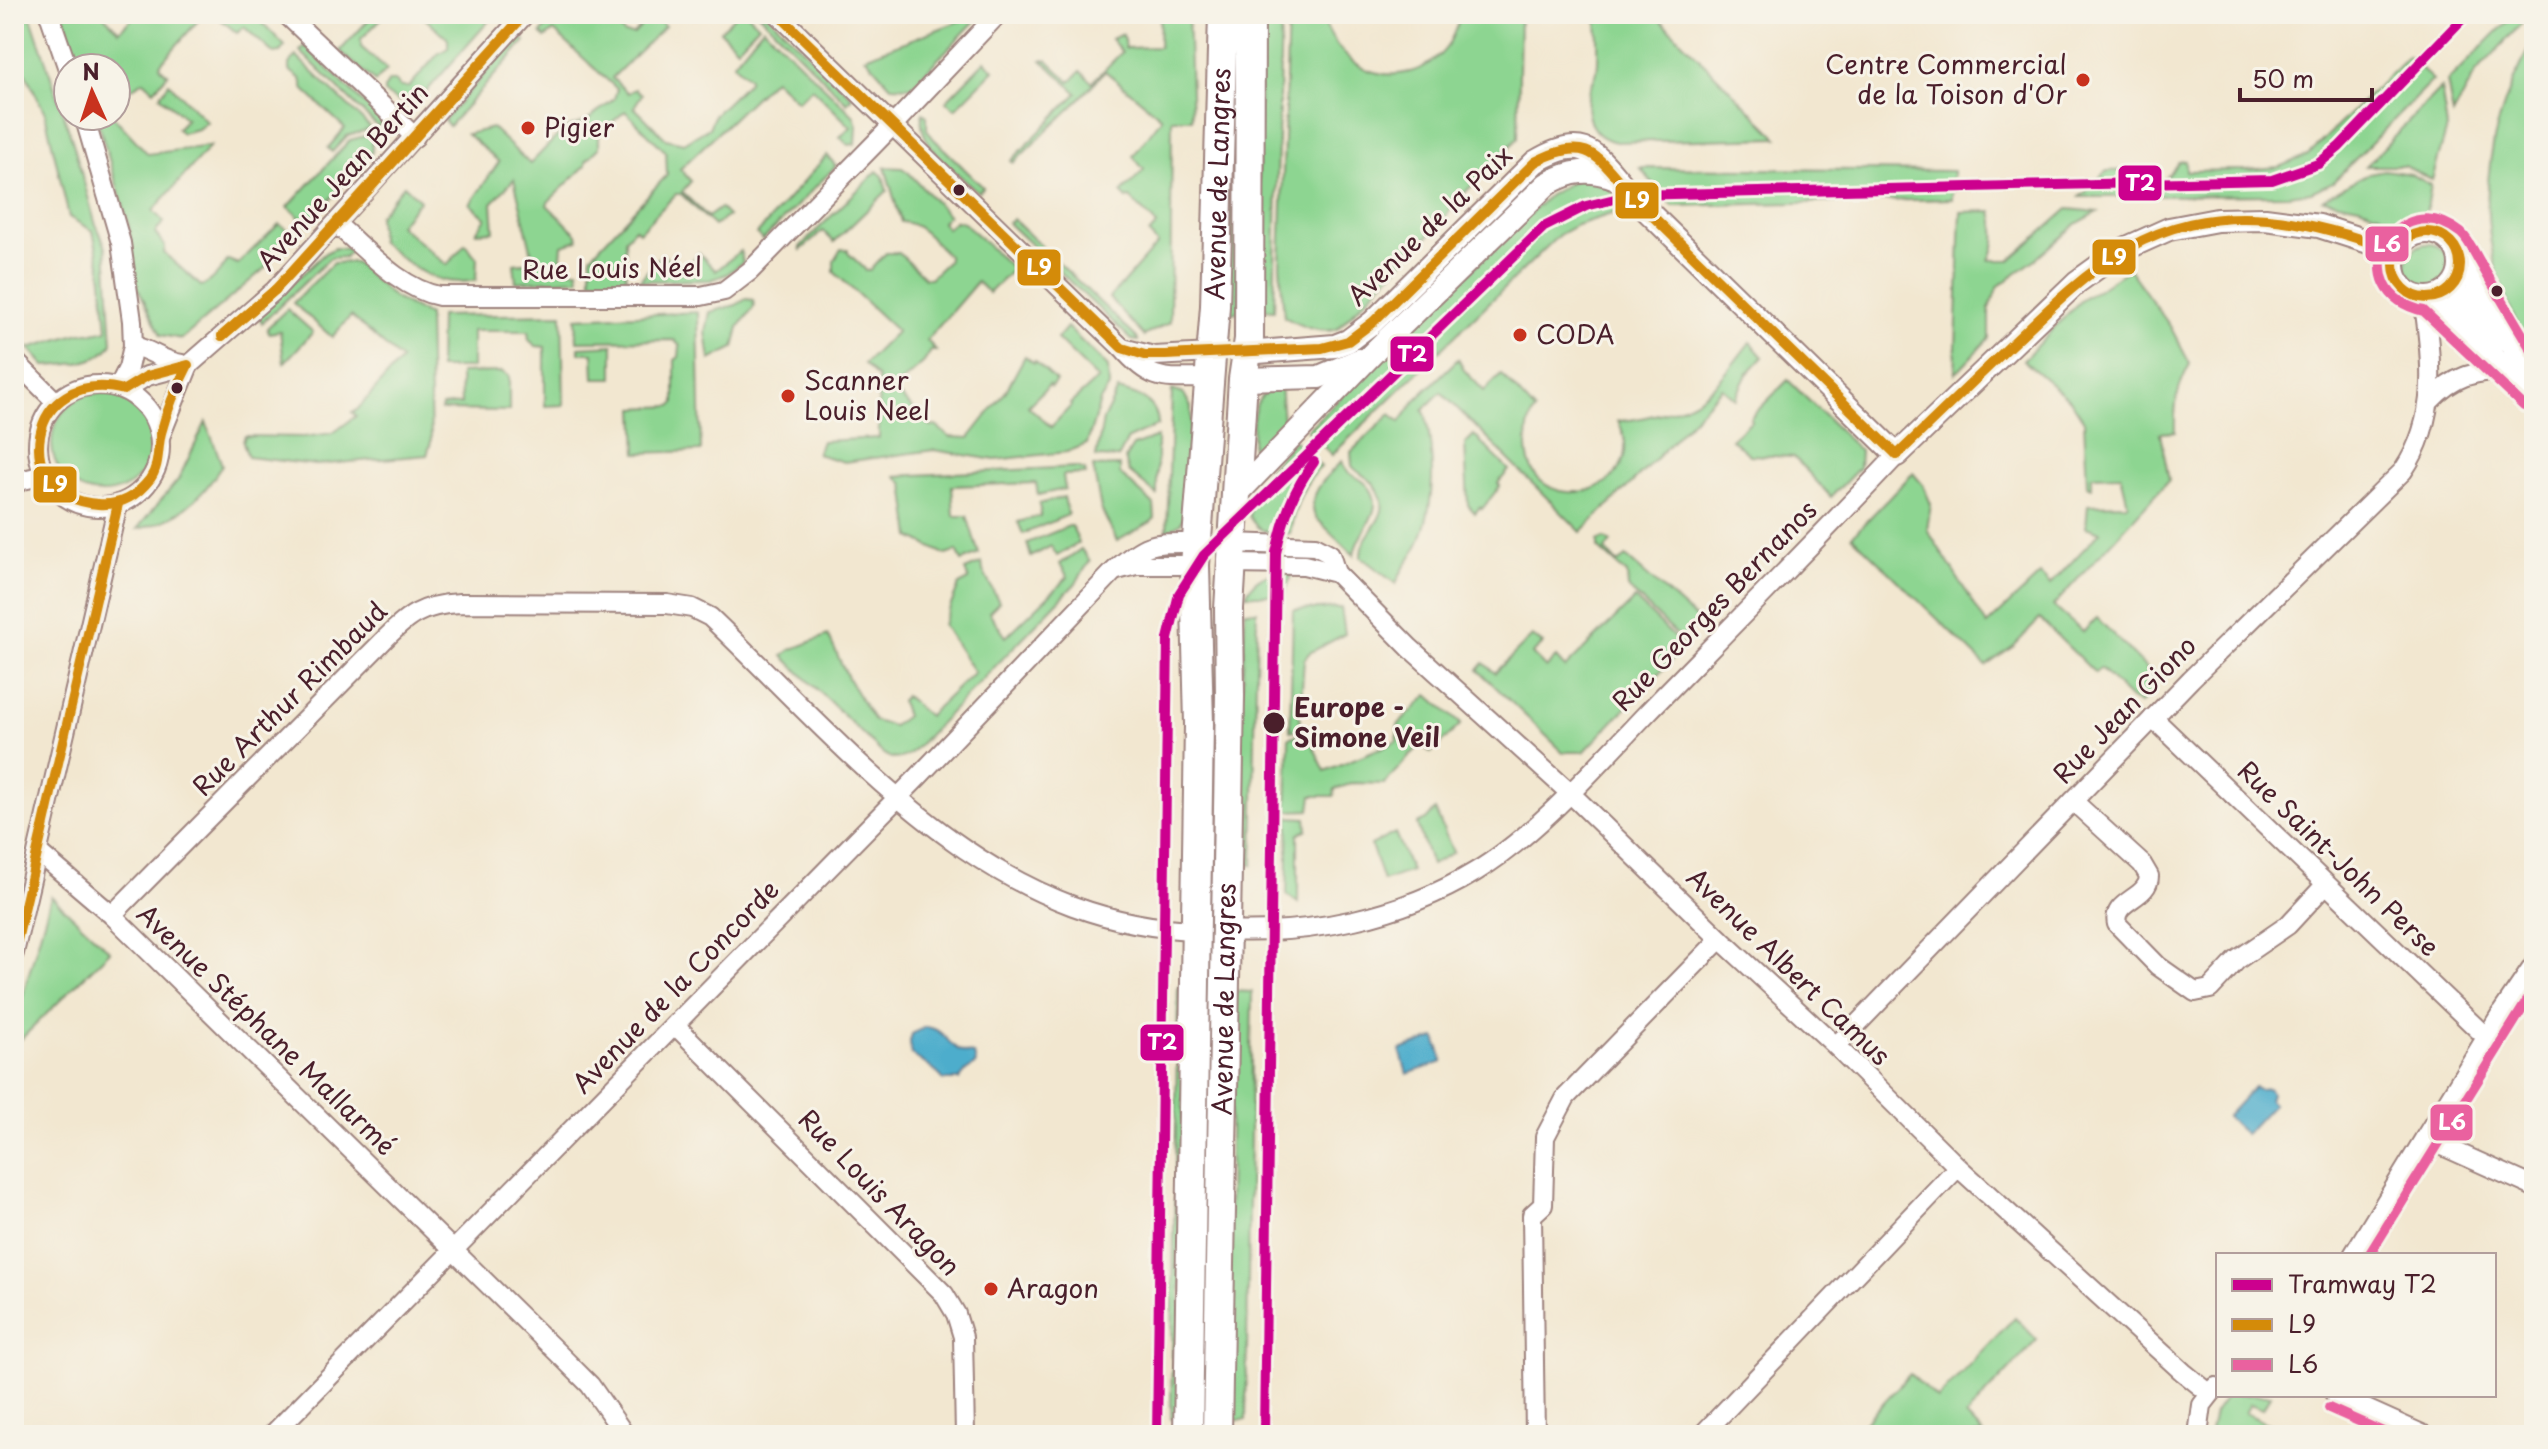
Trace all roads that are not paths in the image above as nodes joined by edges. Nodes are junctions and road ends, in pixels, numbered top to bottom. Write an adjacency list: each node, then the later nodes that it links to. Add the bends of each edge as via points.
1 (49, 14): 8 (street)
2 (286, 14): 11 (street)
3 (525, 14): 11 (street, Avenue Jean Bertin)
4 (778, 14): 9 (street)
5 (998, 14): 9 (street, Rue Louis Néel)
6 (1223, 14): 24 (main road, Avenue de Langres)
7 (1250, 14): 25 (main road, Avenue de Langres, via 1249,339)
8 (62, 52)
9 (893, 125): 13 (street, Rue Louis Néel, via 750,271 733,287 713,295 427,294 403,281); 24 (street, via 1122,348)
10 (89, 132): 20 (street, via 121,243)
11 (415, 137): 13 (street, Avenue Jean Bertin)
12 (1616, 178): 14 (street, Avenue de la Paix, via 1593,152 1550,153); 15 (street, Avenue de la Paix, via 1586,170 1561,175); 32 (street)
13 (336, 224): 23 (street, Avenue Jean Bertin, via 275,290)
14 (1473, 225): 15 (street); 25 (street, Avenue de la Paix, via 1348,341)
15 (1490, 240): 21 (street, Avenue de la Paix)
16 (2397, 251): 17 (street, via 2424,232 2445,238); 19 (street, via 2398,281 2413,295); 32 (street, via 2319,226 2265,219 2169,229 2120,251 2077,282)
17 (2458, 254): 18 (street, via 2460,271); 28 (street)
18 (2452, 287): 19 (street); 28 (street)
19 (2427, 298): 26 (street); 29 (street, Rue Jean Giono)
20 (133, 346): 23 (street); 27 (street)
21 (1374, 352): 25 (street, Avenue de la Paix, via 1319,377); 35 (street, Avenue de la Paix)
22 (14, 360): 30 (street)
23 (189, 365): 27 (street, Avenue Jean Bertin); 31 (street, Avenue Jean Bertin)
24 (1211, 366): 25 (main road); 37 (main road, Avenue de Langres)
25 (1244, 366): 35 (main road, Avenue de Langres)
26 (2505, 369): 28 (street); 29 (street, via 2461,377)
27 (121, 389): 30 (street, via 81,387); 31 (street, via 152,414)
28 (2531, 389)
29 (2431, 400): 39 (street, Rue Jean Giono, via 2420,440 2403,471)
30 (56, 402): 33 (street, via 38,437)
31 (160, 437): 36 (street, via 152,477 132,498)
32 (1897, 455): 40 (street, Rue Georges Bernanos)
33 (45, 475): 34 (street); 36 (street, via 67,498 92,507)
34 (14, 485)
35 (1237, 494): 38 (main road, Avenue de Langres)
36 (118, 504): 43 (street)
37 (1196, 554): 38 (main road); 41 (street, Avenue de la Concorde, via 1114,571); 46 (main road, Avenue de Langres)
38 (1232, 554): 40 (street, Avenue Albert Camus, via 1336,573); 47 (main road, Avenue de Langres)
39 (2153, 718): 42 (street, Rue Jean Giono); 44 (street, Rue Saint-John Perse)
40 (1570, 793): 47 (street, Rue Georges Bernanos, via 1508,849 1436,894 1354,920 1283,932); 48 (street, Avenue Albert Camus)
41 (897, 799): 45 (street, Rue Arthur Rimbaud, via 702,611 667,604 443,603 401,622); 46 (street, Rue Arthur Rimbaud, via 1003,874 1076,909 1148,927); 51 (street, Avenue de la Concorde)
42 (2073, 801): 44 (street, via 2149,876 2146,889 2118,910 2117,924 2158,966 2195,992 2210,989 2237,960 2288,925); 53 (street, Rue Jean Giono)
43 (38, 852): 45 (street, Avenue Stéphane Mallarmé); 49 (street)
44 (2326, 884): 52 (street, Rue Saint-John Perse)
45 (112, 915): 57 (street, Avenue Stéphane Mallarmé)
46 (1197, 930): 64 (main road, Avenue de Langres)
47 (1225, 931): 65 (main road, Avenue de Langres)
48 (1720, 939): 53 (street, Avenue Albert Camus); 66 (street, via 1566,1097 1545,1137 1543,1205 1532,1215)
49 (14, 953)
50 (2534, 965): 52 (street)
51 (675, 1025): 57 (street, Avenue de la Concorde); 63 (street, Rue Louis Aragon, via 944,1294 963,1337)
52 (2487, 1038): 54 (street)
53 (1836, 1046): 55 (street, Avenue Albert Camus)
54 (2425, 1138): 56 (street); 58 (street)
55 (1958, 1167): 59 (street, Avenue Albert Camus, via 2183,1372); 67 (street)
56 (2534, 1187)
57 (454, 1250): 61 (street, Avenue de la Concorde); 62 (street, Avenue Stéphane Mallarmé, via 590,1385)
58 (2354, 1253)
59 (2214, 1389): 68 (street, via 2202,1405)
60 (2339, 1397): 69 (street)
61 (272, 1435)
62 (625, 1435)
63 (965, 1435)
64 (1188, 1435)
65 (1217, 1435)
66 (1535, 1435)
67 (1702, 1435)
68 (2198, 1435)
69 (2424, 1435)

